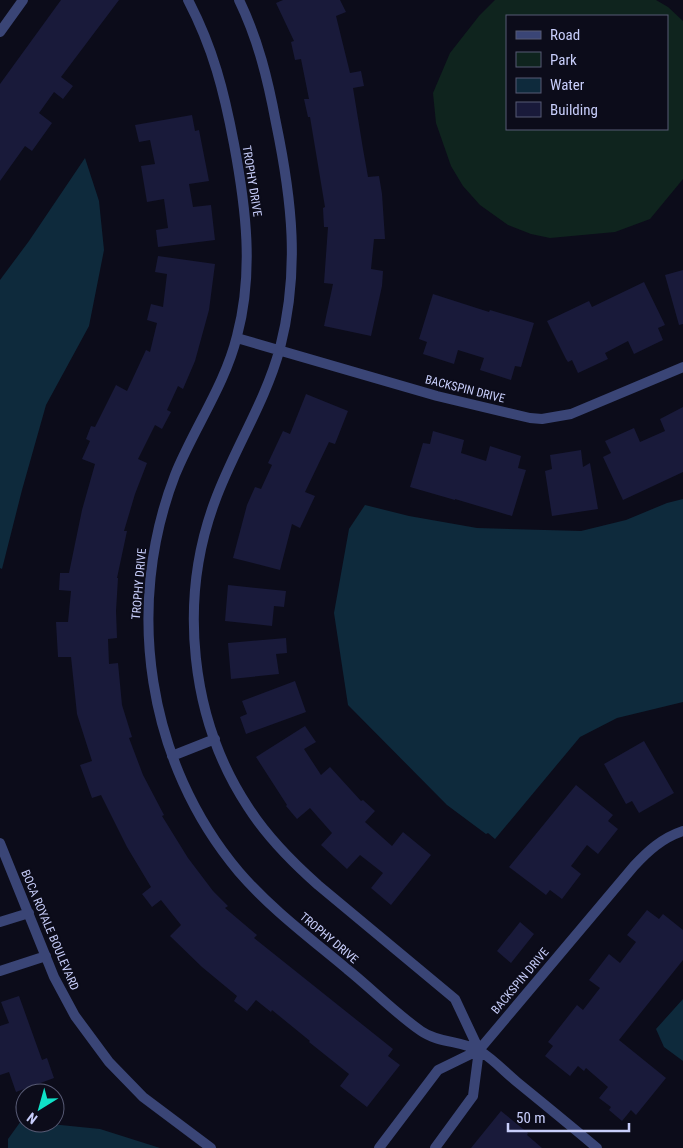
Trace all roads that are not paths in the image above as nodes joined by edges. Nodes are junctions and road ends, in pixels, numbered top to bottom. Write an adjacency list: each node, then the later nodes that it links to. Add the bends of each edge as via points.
1 (23, 0): 4 (street)
2 (188, 0): 5 (street, TROPHY DRIVE, via 218,71 244,203 247,262)
3 (239, 0): 6 (street, TROPHY DRIVE, via 263,62 288,185 293,267)
4 (0, 32)
5 (237, 338): 6 (street, BACKSPIN DRIVE); 9 (street, TROPHY DRIVE, via 174,478 161,518 152,564 148,627 151,669)
6 (279, 350): 7 (street, BACKSPIN DRIVE, via 437,396 542,419 571,414); 8 (street, TROPHY DRIVE, via 259,406 215,502 199,556 194,610 196,658 204,704)
7 (683, 368)
8 (215, 739): 9 (street); 16 (street, TROPHY DRIVE, via 235,784 263,829 299,869 455,999)
9 (172, 756): 16 (street, TROPHY DRIVE, via 213,837 271,905 424,1033)
10 (683, 831): 16 (street, BACKSPIN DRIVE, via 656,845 634,866)
11 (0, 843): 12 (street, BOCA ROYALE BOULEVARD)
12 (29, 913): 13 (street); 14 (street, BOCA ROYALE BOULEVARD)
13 (0, 922)
14 (46, 956): 15 (street); 17 (street, BOCA ROYALE BOULEVARD, via 75,1016 109,1062 143,1097)
15 (0, 971)
16 (479, 1050): 18 (street, BACKSPIN DRIVE, via 438,1070); 19 (street, via 473,1096); 20 (street, TROPHY DRIVE)
17 (211, 1148)
18 (379, 1148)
19 (434, 1148)
20 (597, 1148)

